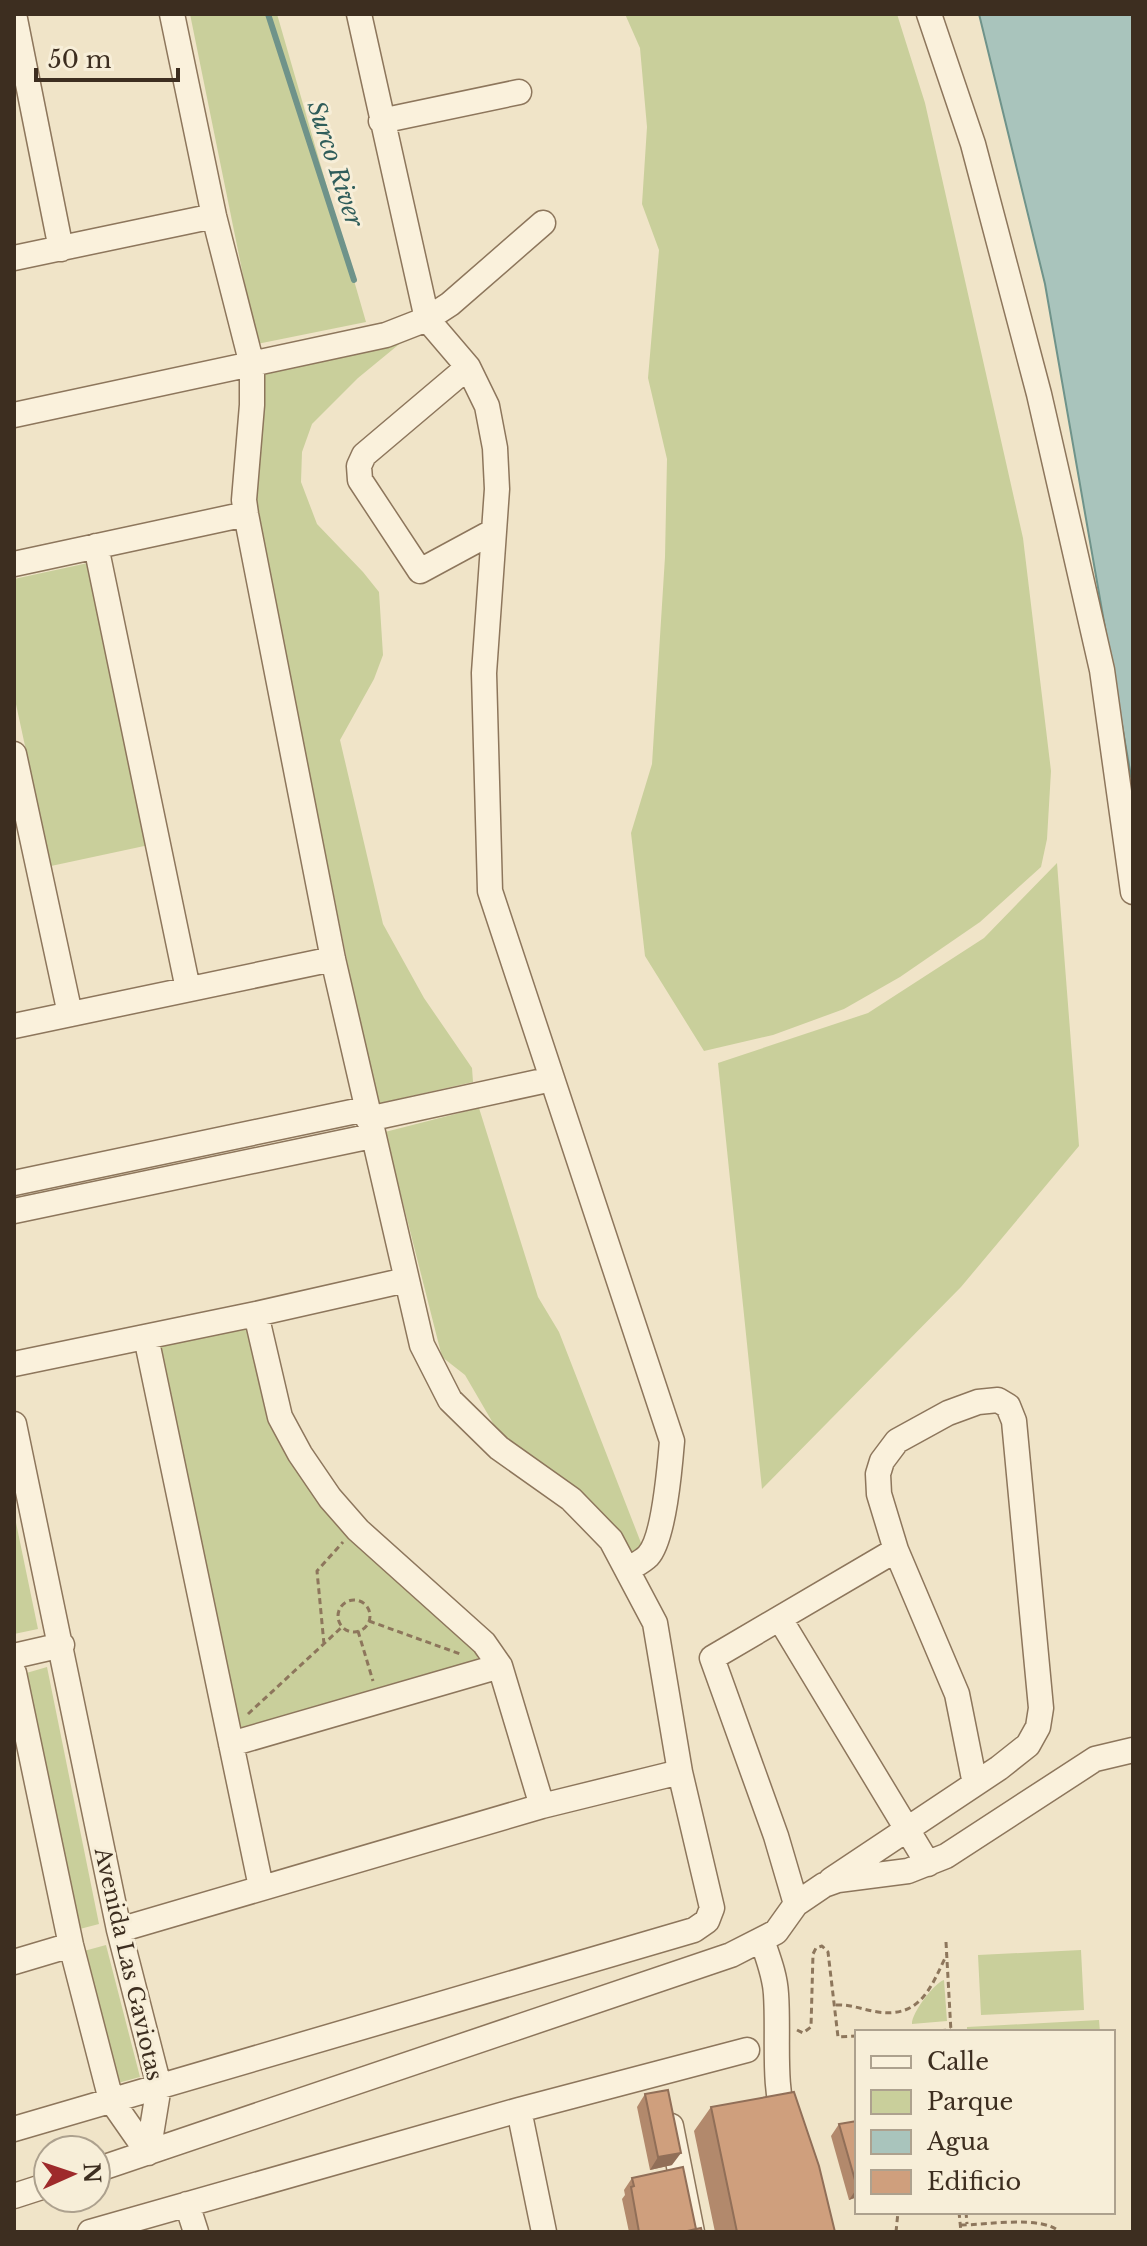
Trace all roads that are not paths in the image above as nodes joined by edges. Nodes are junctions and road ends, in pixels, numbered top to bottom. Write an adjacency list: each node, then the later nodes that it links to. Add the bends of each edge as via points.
1 (14, 14): 9 (street)
2 (172, 14): 7 (street)
3 (359, 14): 6 (street)
4 (929, 14): 20 (street, via 973,144 1039,394 1102,670)
5 (519, 92): 6 (street)
6 (381, 121): 11 (street)
7 (214, 216): 9 (street); 12 (street)
8 (543, 223): 11 (street)
9 (61, 249): 10 (street)
10 (14, 258)
11 (427, 319): 12 (street, via 382,336); 13 (street)
12 (252, 365): 14 (street); 15 (street)
13 (468, 367): 16 (street, via 487,406 495,448); 16 (street, via 364,455 360,480 420,571)
14 (14, 415)
15 (246, 514): 17 (street); 21 (street)
16 (494, 531): 25 (street, via 484,673 490,891)
17 (96, 546): 18 (street); 22 (street)
18 (14, 564)
19 (14, 754): 23 (street)
20 (1133, 892)
21 (333, 959): 22 (street); 26 (street)
22 (188, 989): 23 (street)
23 (70, 1014): 24 (street)
24 (14, 1026)
25 (552, 1079): 26 (street); 35 (street, via 672,1441 654,1541 649,1555)
26 (369, 1122): 27 (street); 28 (street); 29 (street)
27 (14, 1183)
28 (14, 1211)
29 (406, 1280): 30 (street); 35 (street, via 422,1345 450,1400 499,1448 571,1499 611,1540)
30 (256, 1314): 31 (street); 39 (street, via 280,1417 322,1487 358,1530 484,1643)
31 (146, 1337): 32 (street); 41 (street)
32 (14, 1364)
33 (14, 1424): 37 (street, Avenida Las Gaviotas)
34 (896, 1550): 36 (street); 44 (street, via 957,1694); 44 (street, via 878,1474 897,1441 978,1402 998,1400 1008,1406 1014,1421 1041,1708 1028,1745)
35 (627, 1570): 43 (street, via 655,1623)
36 (780, 1619): 46 (street); 50 (street, via 712,1658)
37 (62, 1645): 38 (street); 51 (street, Avenida Las Gaviotas)
38 (14, 1656)
39 (500, 1666): 41 (street); 45 (street)
40 (14, 1673): 53 (street)
41 (231, 1744): 49 (street)
42 (1133, 1750): 47 (street, via 1095,1759)
43 (680, 1772): 45 (street); 57 (street, via 712,1908 707,1921 694,1930)
44 (975, 1784): 46 (street)
45 (542, 1806): 49 (street)
46 (906, 1829): 47 (street); 48 (street)
47 (928, 1864): 48 (street)
48 (824, 1885): 50 (street)
49 (261, 1887): 51 (street)
50 (796, 1904): 52 (street, via 776,1932)
51 (119, 1930): 57 (street, Avenida Las Gaviotas)
52 (762, 1940): 61 (street, via 776,1992 779,2096); 62 (street, via 731,1955)
53 (71, 1945): 54 (street); 58 (street)
54 (14, 1962)
55 (747, 2050): 56 (street)
56 (660, 2073): 59 (street); 68 (street)
57 (159, 2086): 58 (street); 62 (street, Avenida Las Gaviotas)
58 (111, 2100): 60 (street); 62 (street)
59 (519, 2110): 64 (street); 67 (street)
60 (14, 2129)
61 (792, 2144)
62 (148, 2153): 63 (street)
63 (112, 2165)
64 (187, 2204): 65 (street); 66 (street)
65 (90, 2232)
66 (196, 2232)
67 (544, 2232)
68 (692, 2232)

